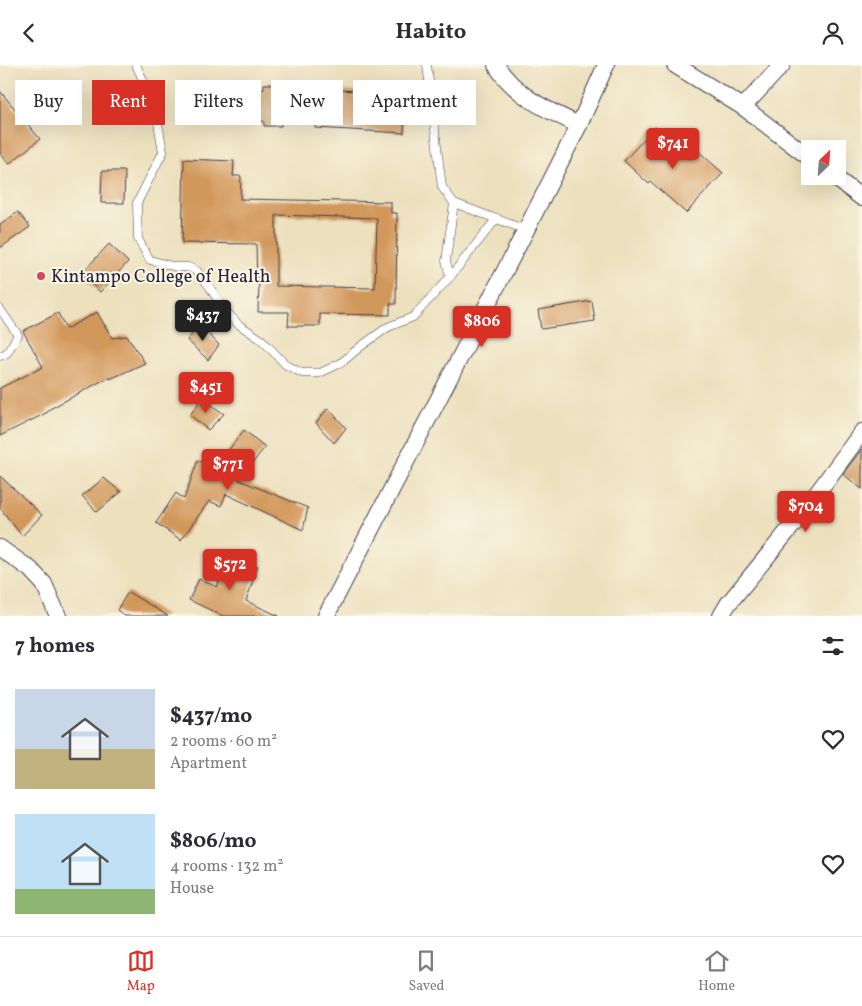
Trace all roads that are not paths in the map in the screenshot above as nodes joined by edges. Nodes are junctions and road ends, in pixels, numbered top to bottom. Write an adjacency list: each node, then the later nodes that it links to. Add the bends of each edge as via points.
1 (136, 65): 15 (lane, via 158,123 164,152 137,203 138,239 150,260 197,271 238,324 262,340 286,365 302,373 320,373 341,363 388,327 413,317)
2 (427, 65): 12 (lane, via 442,187)
3 (496, 65): 8 (street, via 518,92)
4 (606, 65): 8 (street)
5 (675, 65): 7 (street)
6 (782, 65): 7 (street)
7 (743, 107): 9 (street)
8 (579, 125): 14 (street)
9 (801, 151)
10 (845, 185): 11 (street)
11 (862, 198)
12 (454, 203): 13 (lane); 15 (lane, via 446,261)
13 (496, 218): 14 (lane); 15 (lane)
14 (526, 230): 21 (street)
15 (450, 277)
16 (0, 309): 17 (lane, via 18,335 7,353)
17 (0, 356)
18 (862, 432): 22 (street)
19 (0, 548): 20 (street, via 44,583)
20 (58, 616)
21 (326, 616)
22 (721, 616)

